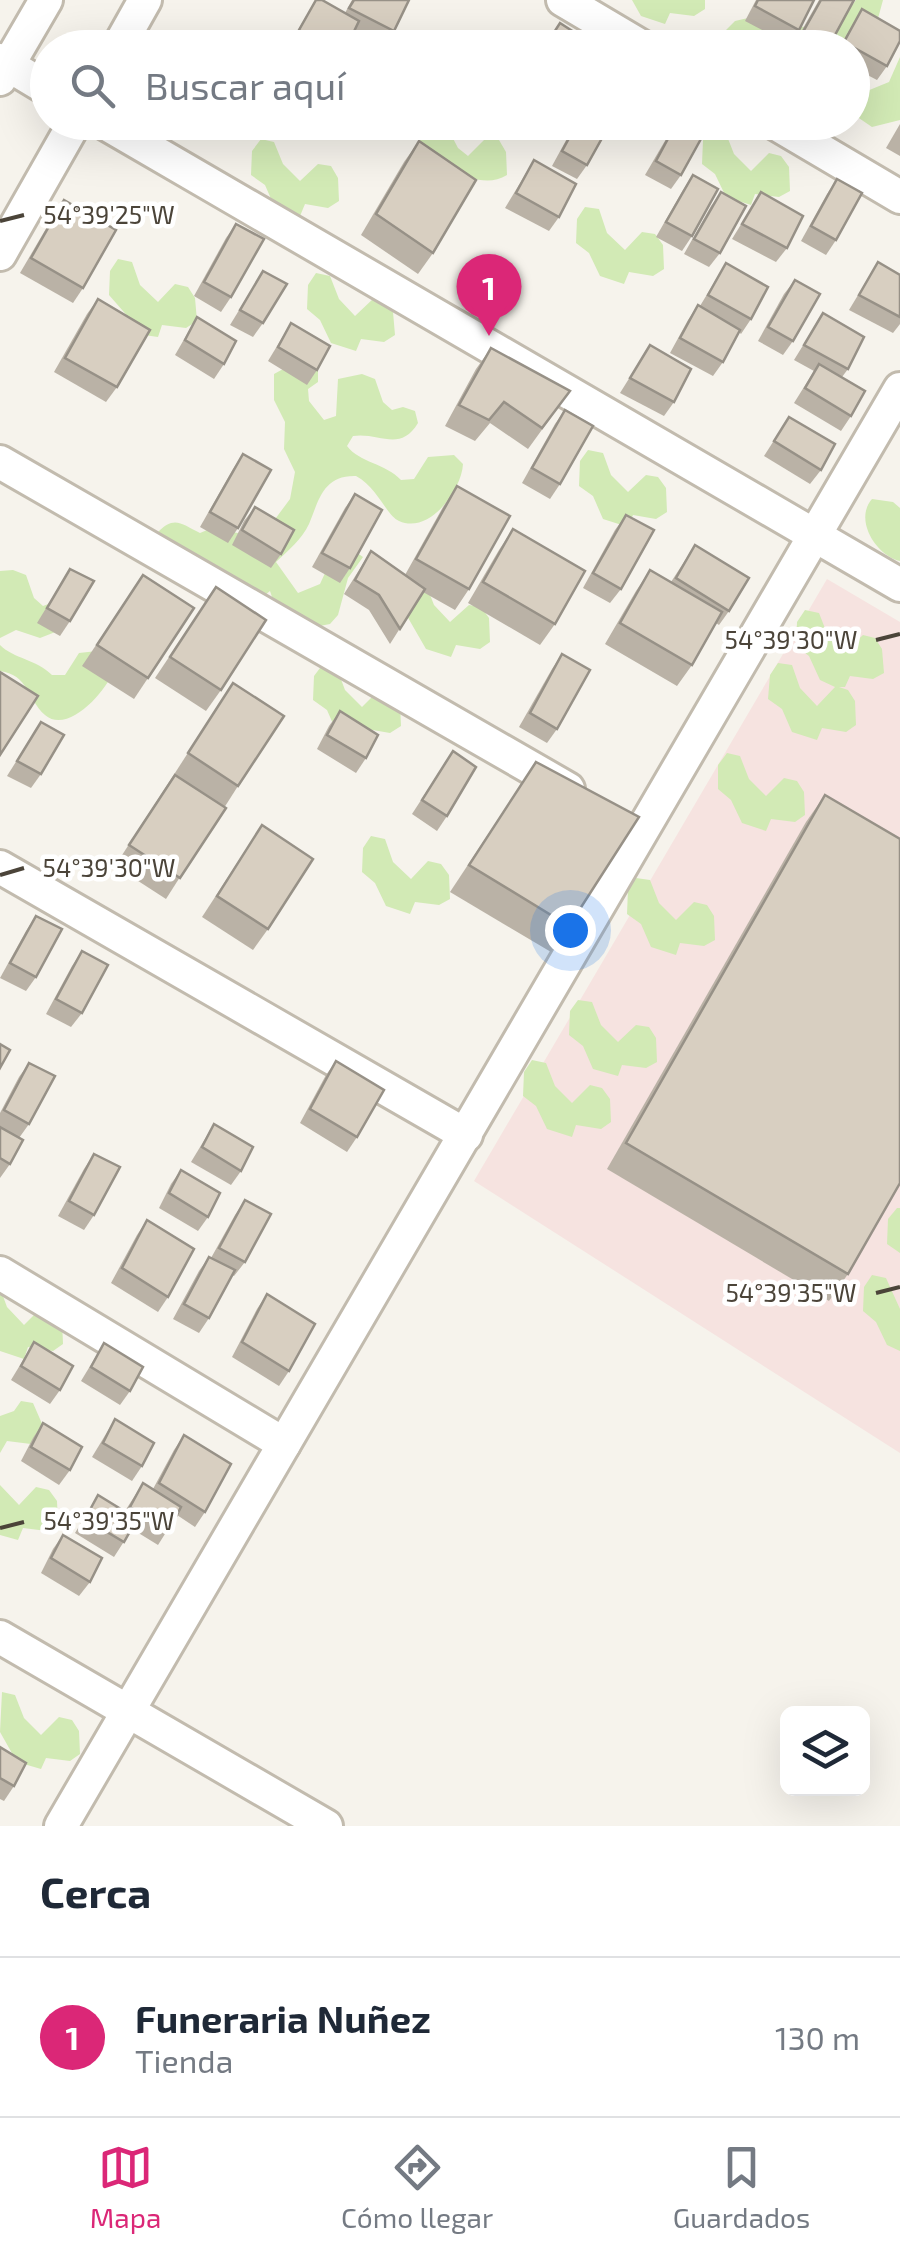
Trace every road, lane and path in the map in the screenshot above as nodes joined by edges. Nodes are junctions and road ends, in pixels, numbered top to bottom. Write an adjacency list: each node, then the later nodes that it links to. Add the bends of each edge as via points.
1 (46, 0): 6 (street)
2 (144, 0): 4 (street)
3 (563, 0): 5 (street)
4 (128, 30)
5 (614, 30)
6 (3, 68): 7 (street)
7 (30, 81)
8 (66, 140): 12 (street)
9 (133, 140): 15 (street)
10 (803, 140): 11 (street)
11 (900, 197)
12 (0, 254)
13 (900, 389): 15 (street)
14 (0, 462): 17 (street)
15 (817, 536): 16 (street); 17 (street)
16 (900, 585)
17 (644, 832): 19 (street)
18 (0, 867): 19 (street)
19 (466, 1135): 21 (street)
20 (0, 1273): 21 (street)
21 (284, 1444): 23 (street)
22 (0, 1636): 23 (street)
23 (128, 1712): 24 (street); 25 (street)
24 (61, 1826)
25 (326, 1826)

